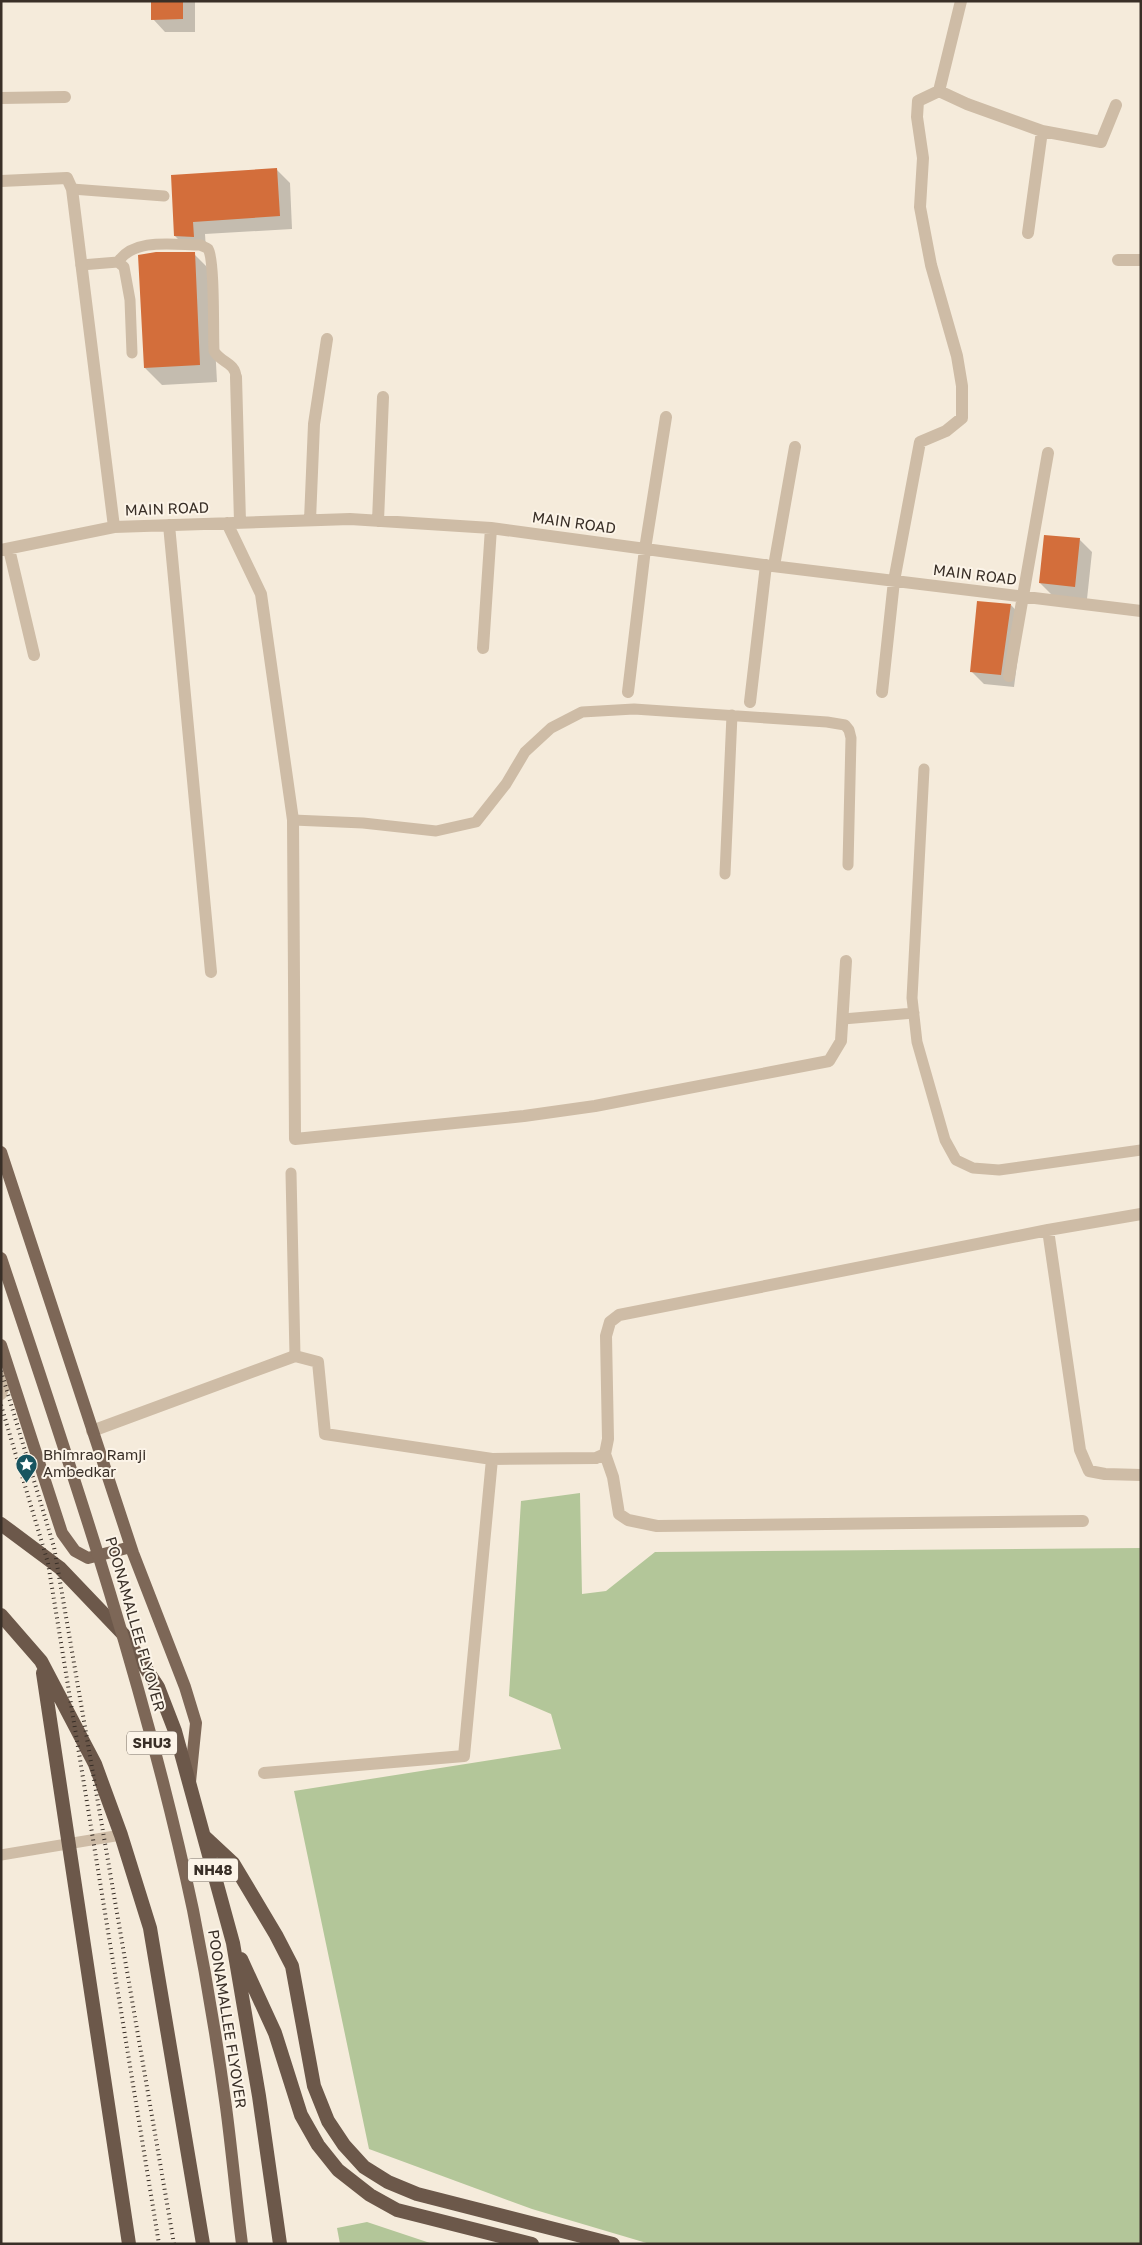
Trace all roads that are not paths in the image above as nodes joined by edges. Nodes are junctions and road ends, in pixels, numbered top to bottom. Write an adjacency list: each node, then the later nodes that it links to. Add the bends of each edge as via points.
1 (961, 1): 2 (street)
2 (939, 91): 6 (street); 31 (street, via 918,101 917,117 924,158 920,207 931,265 957,356 962,386 962,418 946,431 920,442)
3 (65, 97): 4 (street)
4 (1, 98)
5 (1116, 105): 6 (street, via 1100,142)
6 (1042, 131): 10 (street)
7 (1, 181): 8 (street, via 67,178)
8 (72, 188): 9 (lane); 14 (street)
9 (164, 196)
10 (1028, 233)
11 (1118, 260): 12 (street)
12 (1141, 260)
13 (118, 262): 14 (lane); 16 (lane, via 124,267 130,300); 17 (lane, via 124,254 141,246 201,245 208,250 214,351 218,359 233,366)
14 (81, 265): 26 (street)
15 (327, 339): 22 (street, via 314,424)
16 (132, 353)
17 (236, 377): 24 (street)
18 (383, 397): 23 (street)
19 (666, 418): 28 (street)
20 (795, 446): 30 (street)
21 (1048, 453): 32 (street)
22 (310, 520): 23 (street, MAIN ROAD); 24 (street, MAIN ROAD)
23 (378, 521): 27 (street, MAIN ROAD)
24 (233, 523): 25 (street, MAIN ROAD); 42 (street, via 261,594)
25 (169, 525): 26 (street, MAIN ROAD); 46 (street)
26 (114, 527): 29 (street, MAIN ROAD)
27 (491, 528): 28 (street, MAIN ROAD); 34 (street)
28 (645, 549): 30 (street, MAIN ROAD); 37 (street)
29 (5, 550): 35 (street)
30 (770, 566): 31 (street, MAIN ROAD); 39 (street)
31 (894, 581): 32 (street, MAIN ROAD); 38 (street)
32 (1023, 598): 33 (street, MAIN ROAD); 36 (street)
33 (1141, 611)
34 (482, 648)
35 (34, 655)
36 (1009, 676)
37 (628, 692)
38 (882, 692)
39 (750, 702)
40 (732, 715): 42 (lane, via 634,709 582,712 551,728 525,752 506,784 476,822 436,831); 43 (lane, via 827,722 845,725 849,730); 44 (lane)
41 (924, 769): 47 (lane, via 912,998)
42 (294, 820): 48 (street, via 295,1138 595,1106 829,1061 841,1041)
43 (848, 865)
44 (725, 874)
45 (846, 961): 48 (street)
46 (211, 972)
47 (914, 1013): 48 (lane); 49 (lane, via 917,1042 945,1140 956,1160 973,1168 999,1170)
48 (843, 1019)
49 (1141, 1150)
50 (1, 1152): 59 (main road, SHU3)
51 (291, 1173): 56 (lane)
52 (1141, 1214): 53 (street)
53 (1048, 1230): 60 (street, via 619,1315 610,1322 606,1336 608,1439); 62 (street, via 1080,1450 1089,1471)
54 (1, 1258): 77 (main road, POONAMALLEE FLYOVER / SHU3, bridge, via 125,1642 172,1820 193,1910 226,2105)
55 (1, 1345): 57 (main road)
56 (296, 1356): 59 (street); 61 (street, via 318,1362 325,1434)
57 (9, 1372): 58 (street); 65 (main road, via 66,1539 75,1551 88,1558)
58 (1, 1394)
59 (92, 1431): 65 (main road, SHU3)
60 (605, 1454): 61 (street, via 596,1458); 63 (street, via 613,1477 619,1514 628,1520 658,1526)
61 (492, 1459): 68 (street, via 464,1756)
62 (1141, 1475)
63 (1083, 1520)
64 (1, 1524): 69 (highway, NH48, via 60,1568 124,1635 158,1687 175,1731)
65 (131, 1547): 69 (main road, SHU3, via 196,1722)
66 (1, 1615): 67 (highway)
67 (41, 1661): 70 (highway, via 95,1764); 72 (highway)
68 (264, 1773)
69 (190, 1787): 71 (highway, NH48)
70 (122, 1835): 72 (lane); 76 (highway, via 150,1928)
71 (204, 1835): 74 (highway, NH48); 80 (highway, via 233,1863 292,1966 314,2086 328,2121 364,2167 417,2194)
72 (69, 1844): 73 (lane); 75 (highway)
73 (1, 1855)
74 (233, 1943): 78 (highway, NH48); 79 (highway, via 275,2033 301,2115 318,2145 338,2170 370,2195 397,2210)
75 (129, 2244)
76 (203, 2244)
77 (242, 2244)
78 (280, 2244)
79 (532, 2244)
80 (614, 2244)

